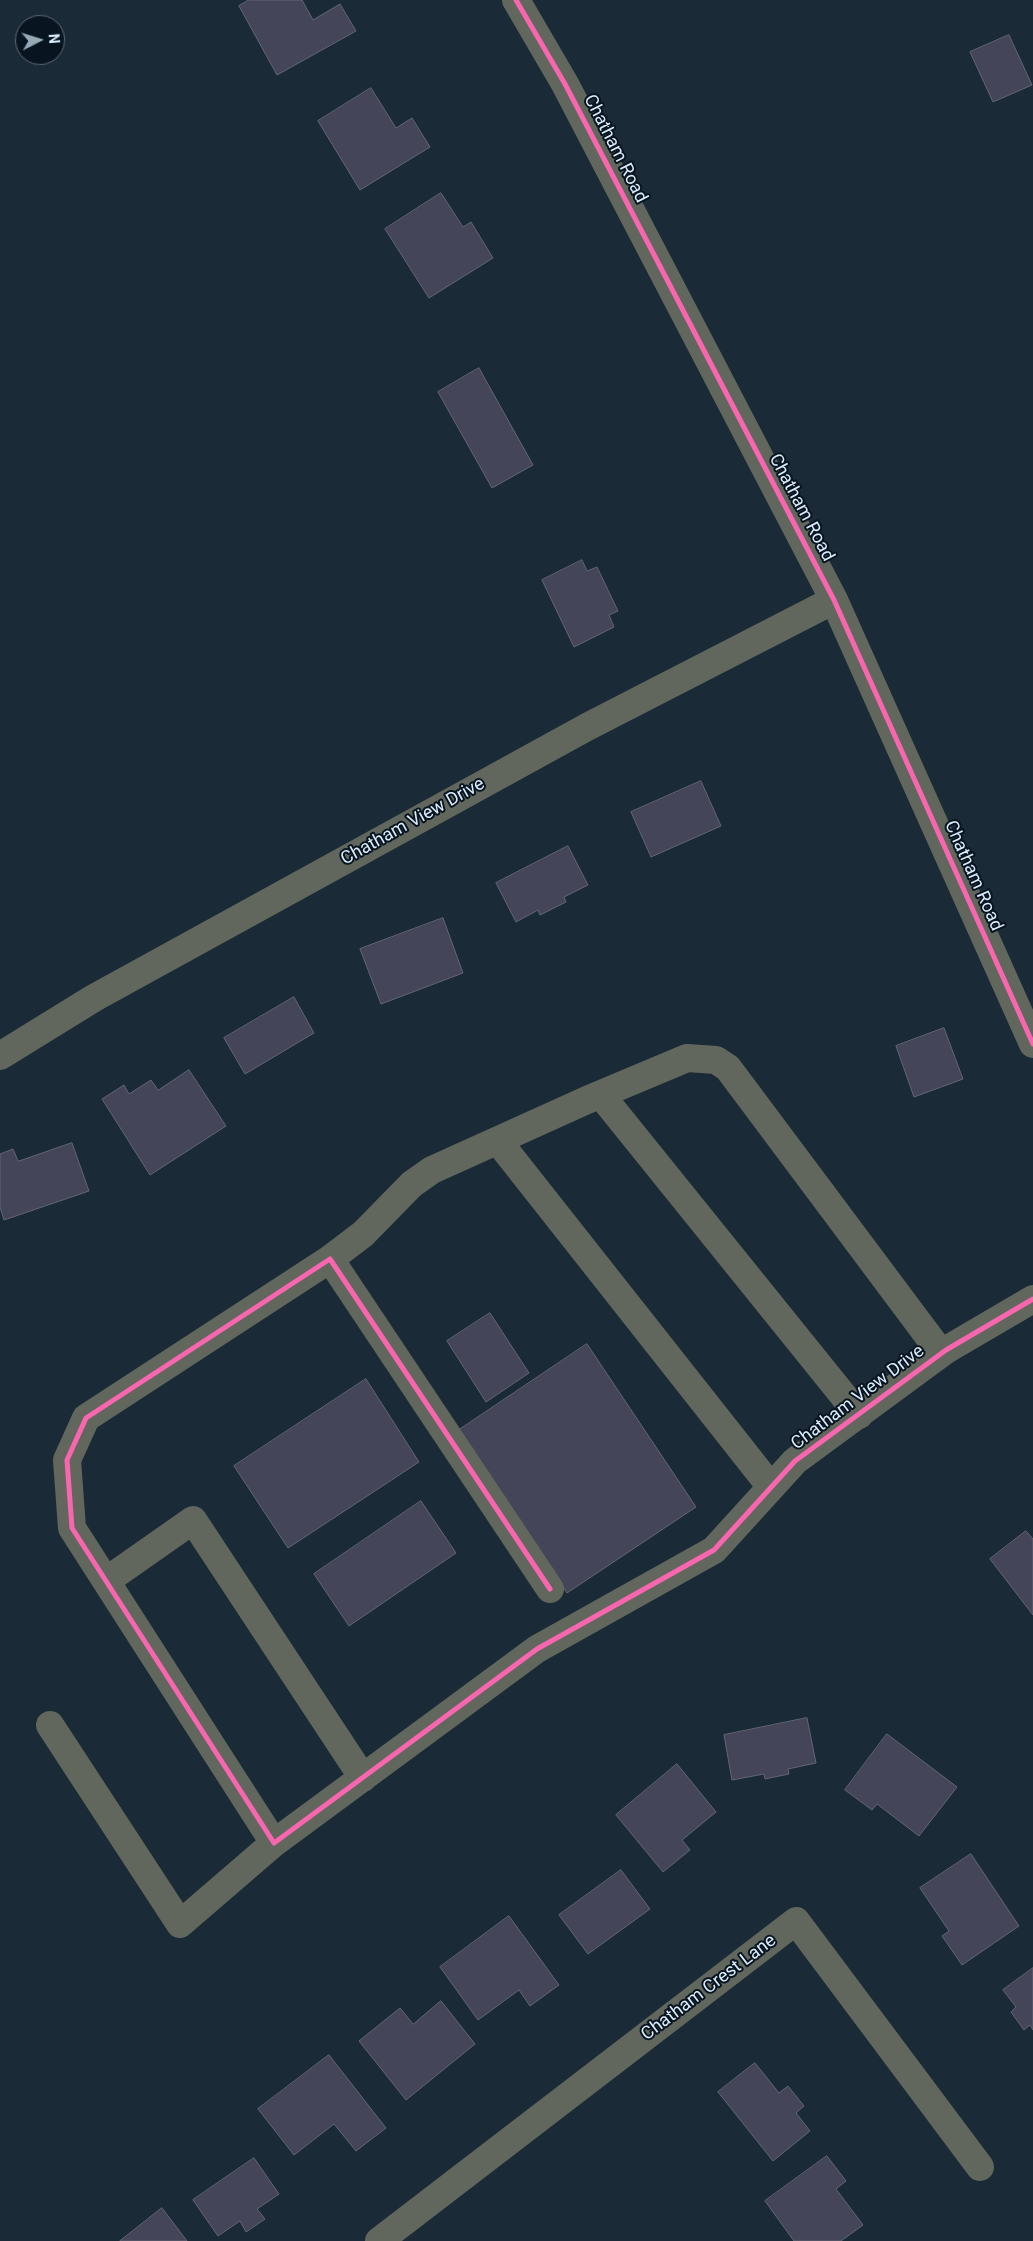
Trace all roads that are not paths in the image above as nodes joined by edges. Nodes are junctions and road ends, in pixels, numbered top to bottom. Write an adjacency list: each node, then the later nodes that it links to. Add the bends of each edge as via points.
1 (516, 0): 2 (street, Chatham Road, via 565,84)
2 (834, 600): 3 (street, Chatham Road); 4 (street, Chatham View Drive, via 587,726 94,998)
3 (1033, 1044)
4 (0, 1056)
5 (601, 1095): 6 (street); 9 (street, via 687,1058 716,1060 728,1068); 10 (street)
6 (498, 1141): 7 (street, via 432,1170 412,1184 363,1234); 11 (street)
7 (330, 1258): 12 (street, via 86,1418 67,1460 72,1528); 13 (street)
8 (1033, 1299): 9 (street, Chatham View Drive)
9 (941, 1353): 10 (street, Chatham View Drive)
10 (859, 1415): 11 (street, Chatham View Drive, via 795,1461)
11 (771, 1487): 15 (street, Chatham View Drive, via 714,1550 537,1649)
12 (106, 1581): 15 (street, via 193,1520); 16 (street)
13 (550, 1589)
14 (50, 1725): 16 (street, Chatham View Drive, via 180,1924)
15 (363, 1778): 16 (street, Chatham View Drive)
16 (274, 1843)
17 (980, 2166): 18 (street, Chatham Crest Lane, via 796,1921)
18 (380, 2241)

